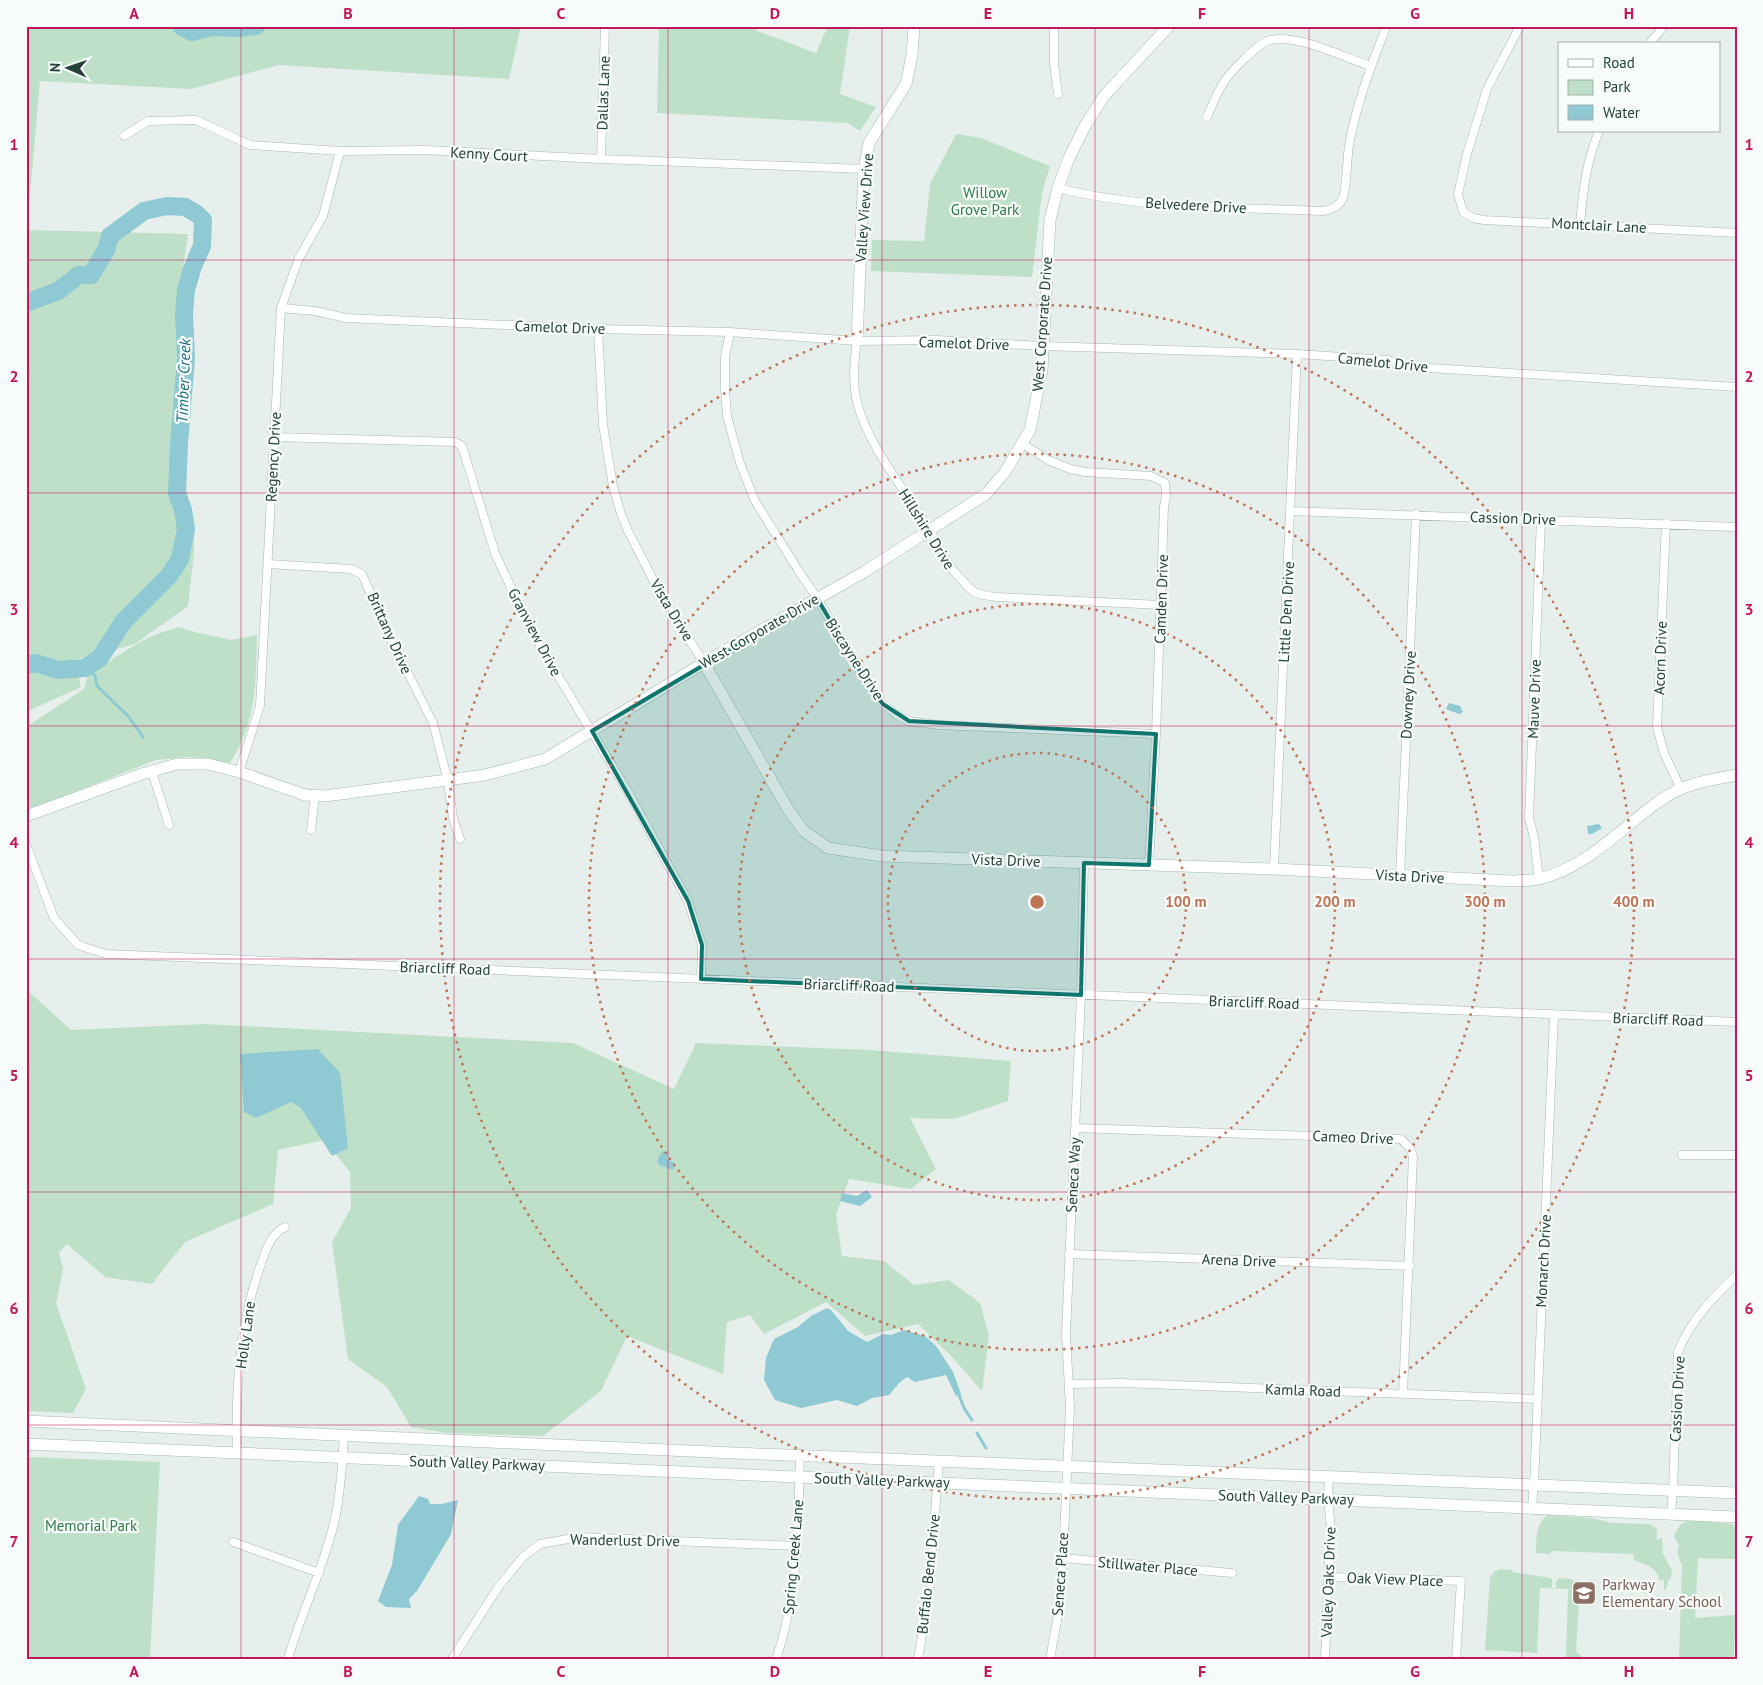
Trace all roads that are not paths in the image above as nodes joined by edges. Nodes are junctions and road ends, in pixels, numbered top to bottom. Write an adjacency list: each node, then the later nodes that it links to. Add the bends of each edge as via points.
1 (605, 26): 15 (street, Dallas Lane)
2 (914, 26): 16 (main road, Valley View Drive, via 906,84 869,143)
3 (1054, 26): 10 (street)
4 (1169, 26): 17 (main road, West Corporate Drive, via 1104,96 1069,158)
5 (1388, 26): 9 (street)
6 (1520, 26): 18 (street, Montclair Lane, via 1487,89 1467,154 1458,194 1463,212 1484,220)
7 (1664, 26): 8 (street)
8 (1651, 42)
9 (1370, 66): 11 (street, via 1302,42 1268,40 1222,83); 17 (street, Belvedere Drive, via 1349,142 1342,199 1336,208 1325,211 1165,204 1110,200)
10 (1058, 94)
11 (1207, 117)
12 (1599, 132): 18 (street, via 1585,177)
13 (124, 136): 14 (street, Kenny Court, via 148,121 196,120 250,145)
14 (340, 151): 15 (street, Kenny Court, via 426,150); 20 (street, Regency Drive, via 323,216 299,258)
15 (601, 159): 16 (street, Kenny Court)
16 (864, 169): 23 (main road, Valley View Drive)
17 (1058, 188): 24 (main road, West Corporate Drive, via 1050,220)
18 (1580, 224): 19 (street, Montclair Lane)
19 (1737, 232)
20 (281, 308): 21 (street, Camelot Drive, via 346,318); 27 (street, Regency Drive)
21 (598, 329): 22 (street, Camelot Drive); 38 (street, Vista Drive, via 603,425 613,486 628,531 663,599)
22 (730, 332): 23 (street, Camelot Drive); 36 (street, Biscayne Drive, via 724,389 732,440 755,501)
23 (857, 341): 24 (street, Camelot Drive, via 936,340); 34 (street, Hillshire Drive, via 854,385 857,402 892,475)
24 (1042, 346): 25 (street, Camelot Drive); 28 (main road, West Corporate Drive, via 1036,404)
25 (1297, 354): 26 (street, Camelot Drive, via 1388,360 1413,367); 29 (street, Little Den Drive)
26 (1737, 387)
27 (274, 437): 35 (street, Regency Drive); 39 (street, Granview Drive, via 455,442 462,446 496,554 515,596 542,649)
28 (1023, 444): 34 (main road, West Corporate Drive, via 986,494); 37 (street, Camden Drive, via 1070,469 1150,476 1165,483)
29 (1290, 512): 30 (street, Cassion Drive); 54 (street, Little Den Drive)
30 (1416, 514): 31 (street, Cassion Drive); 55 (street, Downey Drive)
31 (1542, 519): 32 (street, Cassion Drive); 56 (street, Mauve Drive, via 1529,818)
32 (1666, 523): 33 (street, Cassion Drive); 45 (street, Acorn Drive, via 1657,727 1664,753)
33 (1737, 526)
34 (930, 531): 36 (main road, West Corporate Drive); 37 (street, Hillshire Drive, via 952,571 974,592 996,598)
35 (268, 564): 42 (street, Regency Drive, via 260,706); 44 (street, Brittany Drive, via 351,569 362,574 433,723)
36 (817, 598): 38 (main road, West Corporate Drive); 40 (street, Biscayne Drive, via 870,688 883,704 908,721)
37 (1161, 605): 40 (street, Camden Drive)
38 (704, 663): 39 (main road, West Corporate Drive); 52 (main road, Vista Drive, via 790,811 804,831 828,848 882,856)
39 (592, 731): 44 (main road, West Corporate Drive, via 545,759); 57 (street, Granview Drive, via 688,901 702,945)
40 (1156, 734): 53 (street, Camden Drive)
41 (152, 772): 42 (main road, West Corporate Drive, via 177,764 196,763); 47 (main road, West Corporate Drive); 48 (street)
42 (239, 772): 46 (main road, West Corporate Drive)
43 (1737, 775): 45 (main road, Vista Drive, via 1695,782)
44 (448, 781): 46 (main road, West Corporate Drive); 50 (street, Brittany Drive, via 453,818)
45 (1681, 789): 56 (main road, Vista Drive, via 1657,802 1579,862)
46 (315, 796): 49 (street)
47 (26, 816)
48 (169, 825)
49 (311, 830)
50 (460, 839)
51 (26, 844): 57 (street, Briarcliff Road, via 54,918 78,945 106,954)
52 (1084, 863): 53 (main road, Vista Drive); 58 (street, Seneca Way)
53 (1149, 865): 54 (main road, Vista Drive)
54 (1274, 870): 55 (main road, Vista Drive)
55 (1400, 875): 56 (main road, Vista Drive)
56 (1539, 879)
57 (701, 979): 58 (street, Briarcliff Road)
58 (1081, 995): 59 (street, Briarcliff Road); 61 (street, Seneca Way)
59 (1554, 1014): 60 (street, Briarcliff Road); 70 (street, Monarch Drive)
60 (1737, 1022)
61 (1075, 1128): 65 (street, Seneca Way); 66 (street, Cameo Drive, via 1401,1139 1413,1156)
62 (1682, 1155): 63 (street)
63 (1737, 1155)
64 (285, 1227): 72 (street, Holly Lane, via 277,1230 268,1247 245,1319)
65 (1069, 1254): 66 (street, Arena Drive); 68 (street, Seneca Way, via 1066,1334)
66 (1410, 1266): 69 (street, Cameo Drive)
67 (1737, 1275): 85 (street, Cassion Drive, via 1698,1315 1678,1352)
68 (1069, 1384): 69 (street, Kamla Road, via 1120,1383); 79 (street, Seneca Way)
69 (1403, 1394): 70 (street, Kamla Road)
70 (1537, 1399): 83 (street, Monarch Drive)
71 (26, 1421): 72 (main road, South Valley Parkway)
72 (236, 1430): 73 (main road, South Valley Parkway); 75 (street, Holly Lane)
73 (344, 1435): 76 (main road, South Valley Parkway); 77 (street)
74 (26, 1444): 75 (main road, South Valley Parkway)
75 (237, 1453): 77 (main road, South Valley Parkway)
76 (800, 1454): 78 (main road, South Valley Parkway); 81 (street, Spring Creek Lane)
77 (343, 1457): 81 (main road, South Valley Parkway); 94 (street, via 335,1522)
78 (939, 1460): 79 (main road, South Valley Parkway); 82 (street, Buffalo Bend Drive)
79 (1066, 1465): 80 (main road, South Valley Parkway); 84 (street, Seneca Way)
80 (1329, 1476): 83 (main road, South Valley Parkway); 87 (street, Valley Oaks Drive)
81 (799, 1477): 82 (main road, South Valley Parkway); 92 (street, Spring Creek Lane)
82 (937, 1482): 84 (main road, South Valley Parkway); 100 (street, Buffalo Bend Drive, via 935,1540)
83 (1534, 1485): 85 (main road, South Valley Parkway); 88 (street, Monarch Drive)
84 (1066, 1488): 87 (main road, South Valley Parkway); 93 (street, Seneca Place)
85 (1673, 1490): 86 (main road, South Valley Parkway); 89 (street, Cassion Drive)
86 (1737, 1493)
87 (1328, 1499): 88 (main road, South Valley Parkway); 96 (street, Valley Oaks Drive, via 1332,1538)
88 (1532, 1508): 89 (main road, South Valley Parkway)
89 (1671, 1514): 90 (main road, South Valley Parkway)
90 (1737, 1517)
91 (233, 1542): 94 (street)
92 (797, 1546): 98 (street, Wanderlust Drive, via 579,1537 540,1544 499,1586); 99 (street, Spring Creek Lane, via 790,1610)
93 (1063, 1558): 95 (street, Stillwater Place); 101 (street, Seneca Place)
94 (319, 1573): 97 (street)
95 (1232, 1574)
96 (1329, 1577): 102 (street, Valley Oaks Drive); 103 (street, Oak View Place, via 1461,1581)
97 (288, 1659)
98 (452, 1659)
99 (776, 1659)
100 (918, 1659)
101 (1050, 1659)
102 (1324, 1659)
103 (1456, 1659)

